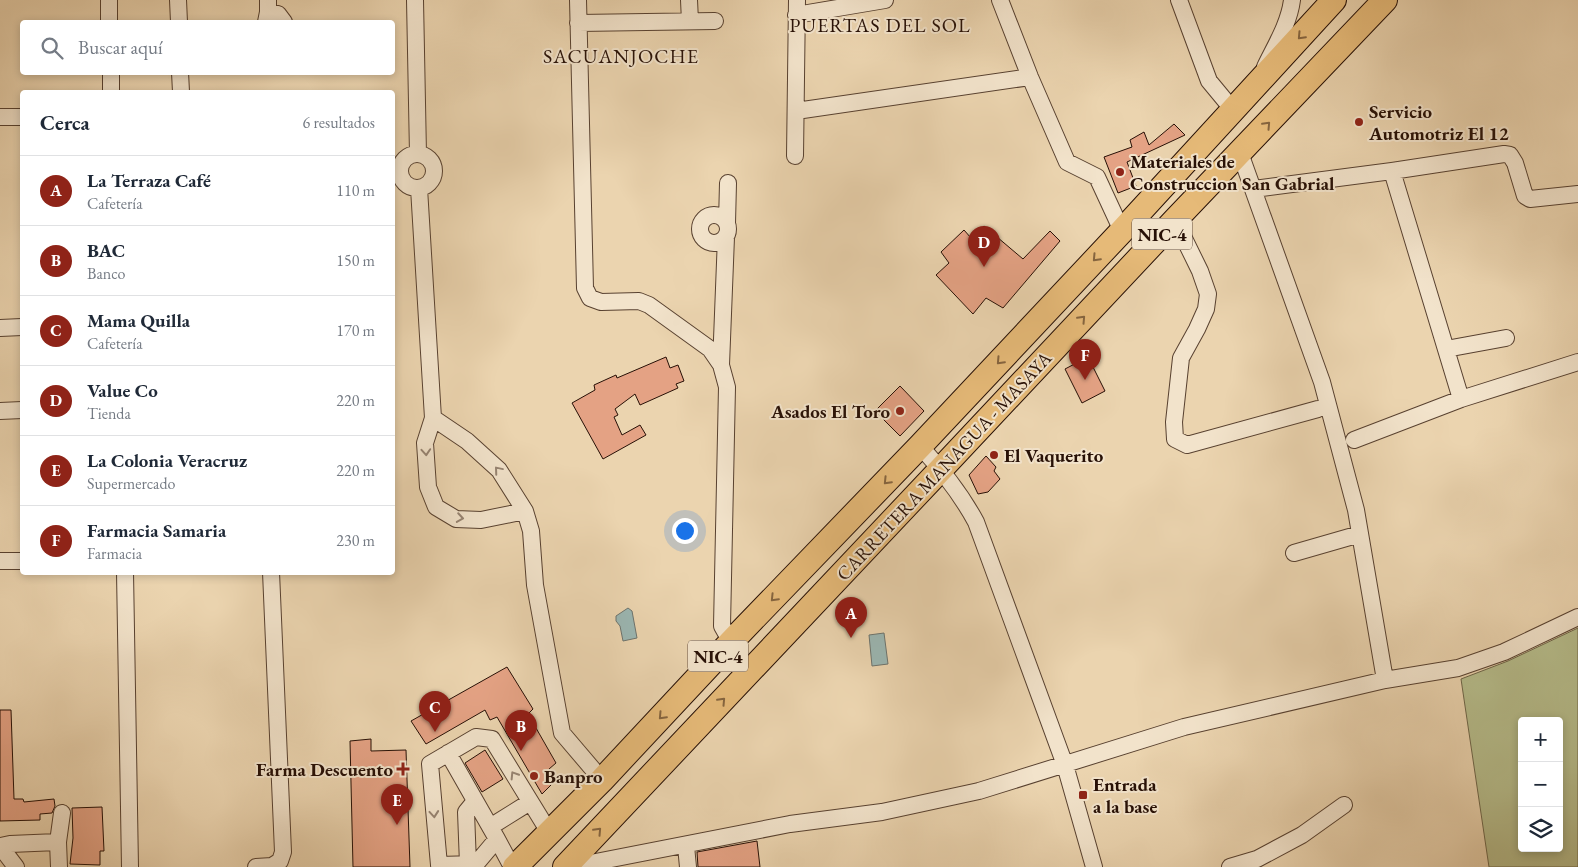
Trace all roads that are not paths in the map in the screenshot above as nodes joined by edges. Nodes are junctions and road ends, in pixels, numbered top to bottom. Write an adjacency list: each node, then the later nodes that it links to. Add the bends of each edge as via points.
1 (109, 0): 14 (street)
2 (178, 0): 15 (street)
3 (415, 0): 30 (street)
4 (578, 0): 19 (street)
5 (689, 0): 17 (street)
6 (885, 0): 12 (street)
7 (1000, 0): 22 (street)
8 (1180, 0): 26 (street, via 1209,81)
9 (1292, 0): 23 (street)
10 (1334, 0): 23 (highway, CARRETERA MANAGUA - MASAYA / NIC-4, one-way to 23)
11 (1384, 0): 31 (highway, CARRETERA MANAGUA - MASAYA / NIC-4, one-way to 11)
12 (796, 7): 27 (street)
13 (267, 12): 16 (street, via 278,14)
14 (110, 20)
15 (179, 20)
16 (282, 20)
17 (690, 21): 18 (street); 19 (street)
18 (715, 21)
19 (578, 23): 48 (street, via 584,288 590,298 601,302 649,305 710,349)
20 (111, 75): 24 (street)
21 (180, 75): 25 (street)
22 (1030, 77): 27 (street); 42 (street, via 1067,162 1097,177)
23 (1258, 82): 26 (highway, CARRETERA MANAGUA - MASAYA / NIC-4)
24 (111, 90)
25 (181, 90)
26 (1234, 110): 35 (highway, CARRETERA MANAGUA - MASAYA / NIC-4)
27 (796, 111): 32 (street)
28 (20, 117): 29 (street)
29 (0, 118)
30 (418, 154): 36 (street, via 428,158 434,173 429,183); 36 (street, via 407,158 401,172 409,185)
31 (1240, 154): 37 (street); 39 (highway, CARRETERA MANAGUA - MASAYA / NIC-4)
32 (796, 156)
33 (1392, 171): 37 (street); 38 (street, via 1504,154 1510,155 1515,163 1525,196 1530,199); 46 (street)
34 (728, 183): 48 (street)
35 (1165, 184): 39 (highway, via 1171,198); 40 (highway, CARRETERA MANAGUA - MASAYA / NIC-4)
36 (419, 188): 53 (street)
37 (1254, 189): 58 (street, via 1322,382)
38 (1578, 194)
39 (1194, 200): 41 (highway, CARRETERA MANAGUA - MASAYA / NIC-4)
40 (1146, 205): 41 (highway, via 1160,210); 42 (highway, CARRETERA MANAGUA - MASAYA / NIC-4)
41 (1170, 225): 50 (street, via 1200,271 1208,294 1206,309 1181,358 1175,440 1187,446); 56 (highway, CARRETERA MANAGUA - MASAYA / NIC-4, one-way to 41)
42 (1122, 231): 55 (highway, CARRETERA MANAGUA - MASAYA / NIC-4, one-way to 55)
43 (20, 327): 44 (street)
44 (0, 328)
45 (1506, 338): 46 (street)
46 (1446, 349): 49 (street)
47 (1578, 362): 49 (street)
48 (721, 365): 65 (street, via 727,387 722,626)
49 (1461, 399): 54 (street)
50 (1318, 409)
51 (20, 410): 52 (street)
52 (0, 411)
53 (433, 418): 57 (street, one-way to 53, via 499,470); 57 (street, one-way to 57, via 425,443 428,487 436,507 456,519 481,520)
54 (1354, 440)
55 (920, 446): 56 (street); 65 (highway, CARRETERA MANAGUA - MASAYA / NIC-4, one-way to 65)
56 (941, 470): 68 (street, via 976,522); 85 (highway, CARRETERA MANAGUA - MASAYA / NIC-4, one-way to 56)
57 (525, 511): 69 (street, via 531,531 535,585 562,733)
58 (1360, 534): 59 (street); 66 (street)
59 (1294, 553)
60 (20, 560): 61 (street)
61 (0, 561)
62 (125, 575): 82 (street)
63 (271, 575): 83 (street, via 283,852 280,861 272,866)
64 (1578, 617): 66 (street, via 1504,652 1458,668)
65 (731, 642): 69 (highway, CARRETERA MANAGUA - MASAYA / NIC-4, one-way to 69)
66 (1385, 680): 68 (street, via 1184,727)
67 (448, 753): 70 (street); 71 (street, one-way to 67, via 492,739 476,737); 79 (street, one-way to 79, via 430,764 439,864)
68 (1065, 765): 78 (street, via 979,791 892,810 790,824); 88 (street)
69 (602, 780): 74 (highway, CARRETERA MANAGUA - MASAYA / NIC-4)
70 (475, 801): 75 (street); 79 (street, via 466,812)
71 (530, 802): 74 (street); 75 (street)
72 (1344, 805): 89 (street, via 1302,835 1257,859)
73 (62, 813): 76 (street)
74 (549, 832): 84 (highway, CARRETERA MANAGUA - MASAYA / NIC-4)
75 (493, 833): 79 (street, via 476,864); 84 (street)
76 (58, 842): 77 (street); 81 (street)
77 (0, 846): 80 (street)
78 (686, 846): 86 (street); 87 (street)
79 (468, 864)
80 (16, 867)
81 (59, 867)
82 (130, 867)
83 (256, 867)
84 (514, 867)
85 (565, 867)
86 (570, 867)
87 (688, 867)
88 (1094, 867)
89 (1230, 867)

